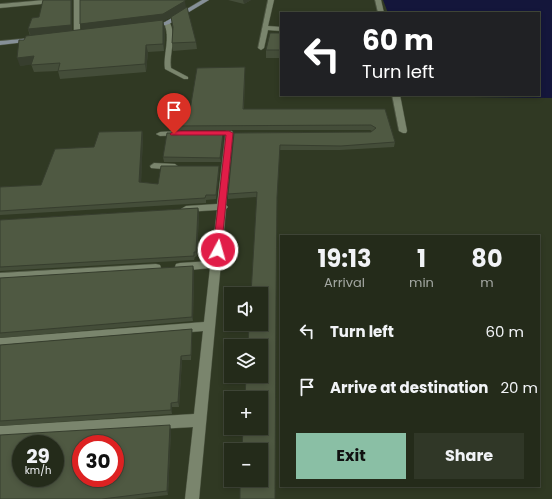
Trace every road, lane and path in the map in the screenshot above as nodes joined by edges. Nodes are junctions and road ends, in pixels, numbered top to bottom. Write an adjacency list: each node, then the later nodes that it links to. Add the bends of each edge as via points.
1 (62, 0): 6 (street)
2 (77, 0): 14 (street)
3 (206, 0): 8 (street)
4 (271, 0): 9 (street)
5 (378, 0): 7 (street)
6 (0, 6)
7 (381, 12)
8 (167, 23): 11 (street); 18 (street, via 172,36 168,68)
9 (266, 28): 10 (street); 17 (street)
10 (280, 28)
11 (140, 29)
12 (85, 35): 14 (street)
13 (70, 36): 14 (street)
14 (77, 36)
15 (39, 39): 16 (street)
16 (0, 43)
17 (261, 48)
18 (186, 78)
19 (396, 96): 20 (street)
20 (404, 131)
21 (191, 133): 23 (street)
22 (229, 133): 26 (street, via 221,167)
23 (160, 134)
24 (154, 166): 25 (street)
25 (186, 167)
26 (223, 207): 27 (street); 28 (street)
27 (175, 210)
28 (216, 264): 29 (street); 30 (street)
29 (0, 277)
30 (210, 326): 31 (street); 32 (street)
31 (0, 343)
32 (200, 420): 33 (street); 34 (street)
33 (0, 432)
34 (192, 499)

